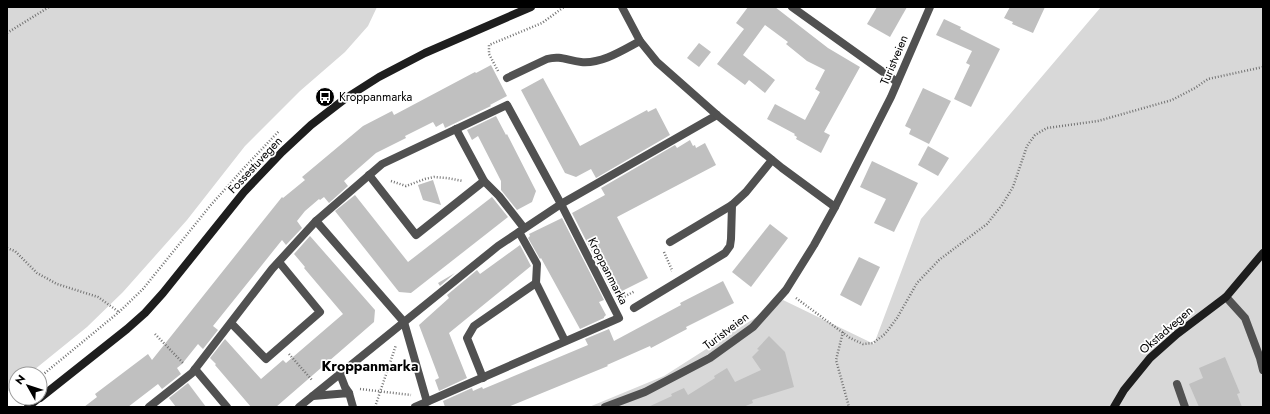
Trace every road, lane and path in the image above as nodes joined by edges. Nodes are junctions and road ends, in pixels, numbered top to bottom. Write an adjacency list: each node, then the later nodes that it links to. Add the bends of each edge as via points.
1 (49, 7): 7 (path)
2 (531, 7): 50 (street, Fossestuvegen, via 425,53 379,77 311,125 244,192 145,314)
3 (564, 7): 10 (path, via 542,24 490,45 489,54)
4 (622, 7): 8 (street)
5 (792, 7): 11 (street)
6 (930, 7): 11 (street, Turistveien)
7 (7, 33)
8 (640, 41): 10 (street, via 613,55 592,62 563,57 547,58); 12 (street, via 657,62)
9 (1263, 67): 37 (path, via 1208,80 1172,100 1098,121 1047,128 1035,135 1027,146 1013,187 1002,205 987,224 938,260 917,283 885,334 873,343 863,344)
10 (504, 76)
11 (897, 82): 20 (street, Turistveien)
12 (717, 116): 15 (street); 18 (street)
13 (456, 129): 16 (street, Kroppanmarka, via 382,164); 17 (street); 18 (street, Kroppanmarka, via 506,105)
14 (279, 131): 34 (path, via 242,168 142,289)
15 (772, 160): 19 (street); 20 (street)
16 (369, 175): 17 (path, via 406,186 434,177); 17 (street, via 416,235); 21 (street, Kroppanmarka)
17 (482, 183): 22 (street, via 499,196)
18 (561, 204): 22 (street); 32 (street, Kroppanmarka)
19 (732, 205): 23 (street); 33 (street, via 730,246 725,253)
20 (835, 207): 30 (street, Turistveien)
21 (316, 221): 26 (street, Kroppanmarka); 35 (street)
22 (522, 230): 28 (street, via 537,264); 35 (street, via 498,246)
23 (670, 242): 27 (path, via 662,248 672,270)
24 (7, 248): 34 (path, via 15,251 37,273 57,284 98,297)
25 (1263, 253): 31 (street, Okstadvegen)
26 (279, 262): 36 (street, Kroppanmarka); 41 (street, via 320,312)
27 (666, 274)
28 (536, 283): 39 (street); 46 (street, via 474,326 470,332 467,338)
29 (638, 289): 32 (path)
30 (786, 290): 37 (path); 60 (street, Turistveien, via 753,327 710,358 645,392)
31 (1226, 297): 43 (street, via 1245,318); 62 (street, Okstadvegen, via 1150,358 1124,390)
32 (611, 304): 39 (street, Kroppanmarka, via 618,318)
33 (634, 308)
34 (119, 312): 42 (path)
35 (404, 322): 45 (street); 53 (street)
36 (231, 323): 41 (street, via 266,359); 44 (street, Kroppanmarka)
37 (843, 332): 61 (path, via 836,360)
38 (155, 334): 44 (path)
39 (565, 341): 46 (street, Kroppanmarka)
40 (396, 343): 51 (path)
41 (282, 346): 48 (path)
42 (48, 370)
43 (1263, 370)
44 (194, 371): 54 (street, Kroppanmarka); 55 (street)
45 (340, 374): 48 (street); 49 (street)
46 (482, 378): 53 (street, Kroppanmarka)
47 (1177, 384): 63 (street)
48 (320, 390): 52 (street)
49 (347, 390): 51 (path); 52 (street); 57 (street)
50 (48, 392)
51 (380, 392): 53 (path); 58 (path)
52 (313, 396): 56 (street)
53 (426, 399): 59 (street, Kroppanmarka)
54 (152, 406)
55 (227, 407)
56 (299, 407)
57 (352, 407)
58 (375, 407)
59 (415, 407)
60 (605, 407)
61 (849, 407)
62 (1114, 407)
63 (1185, 407)

